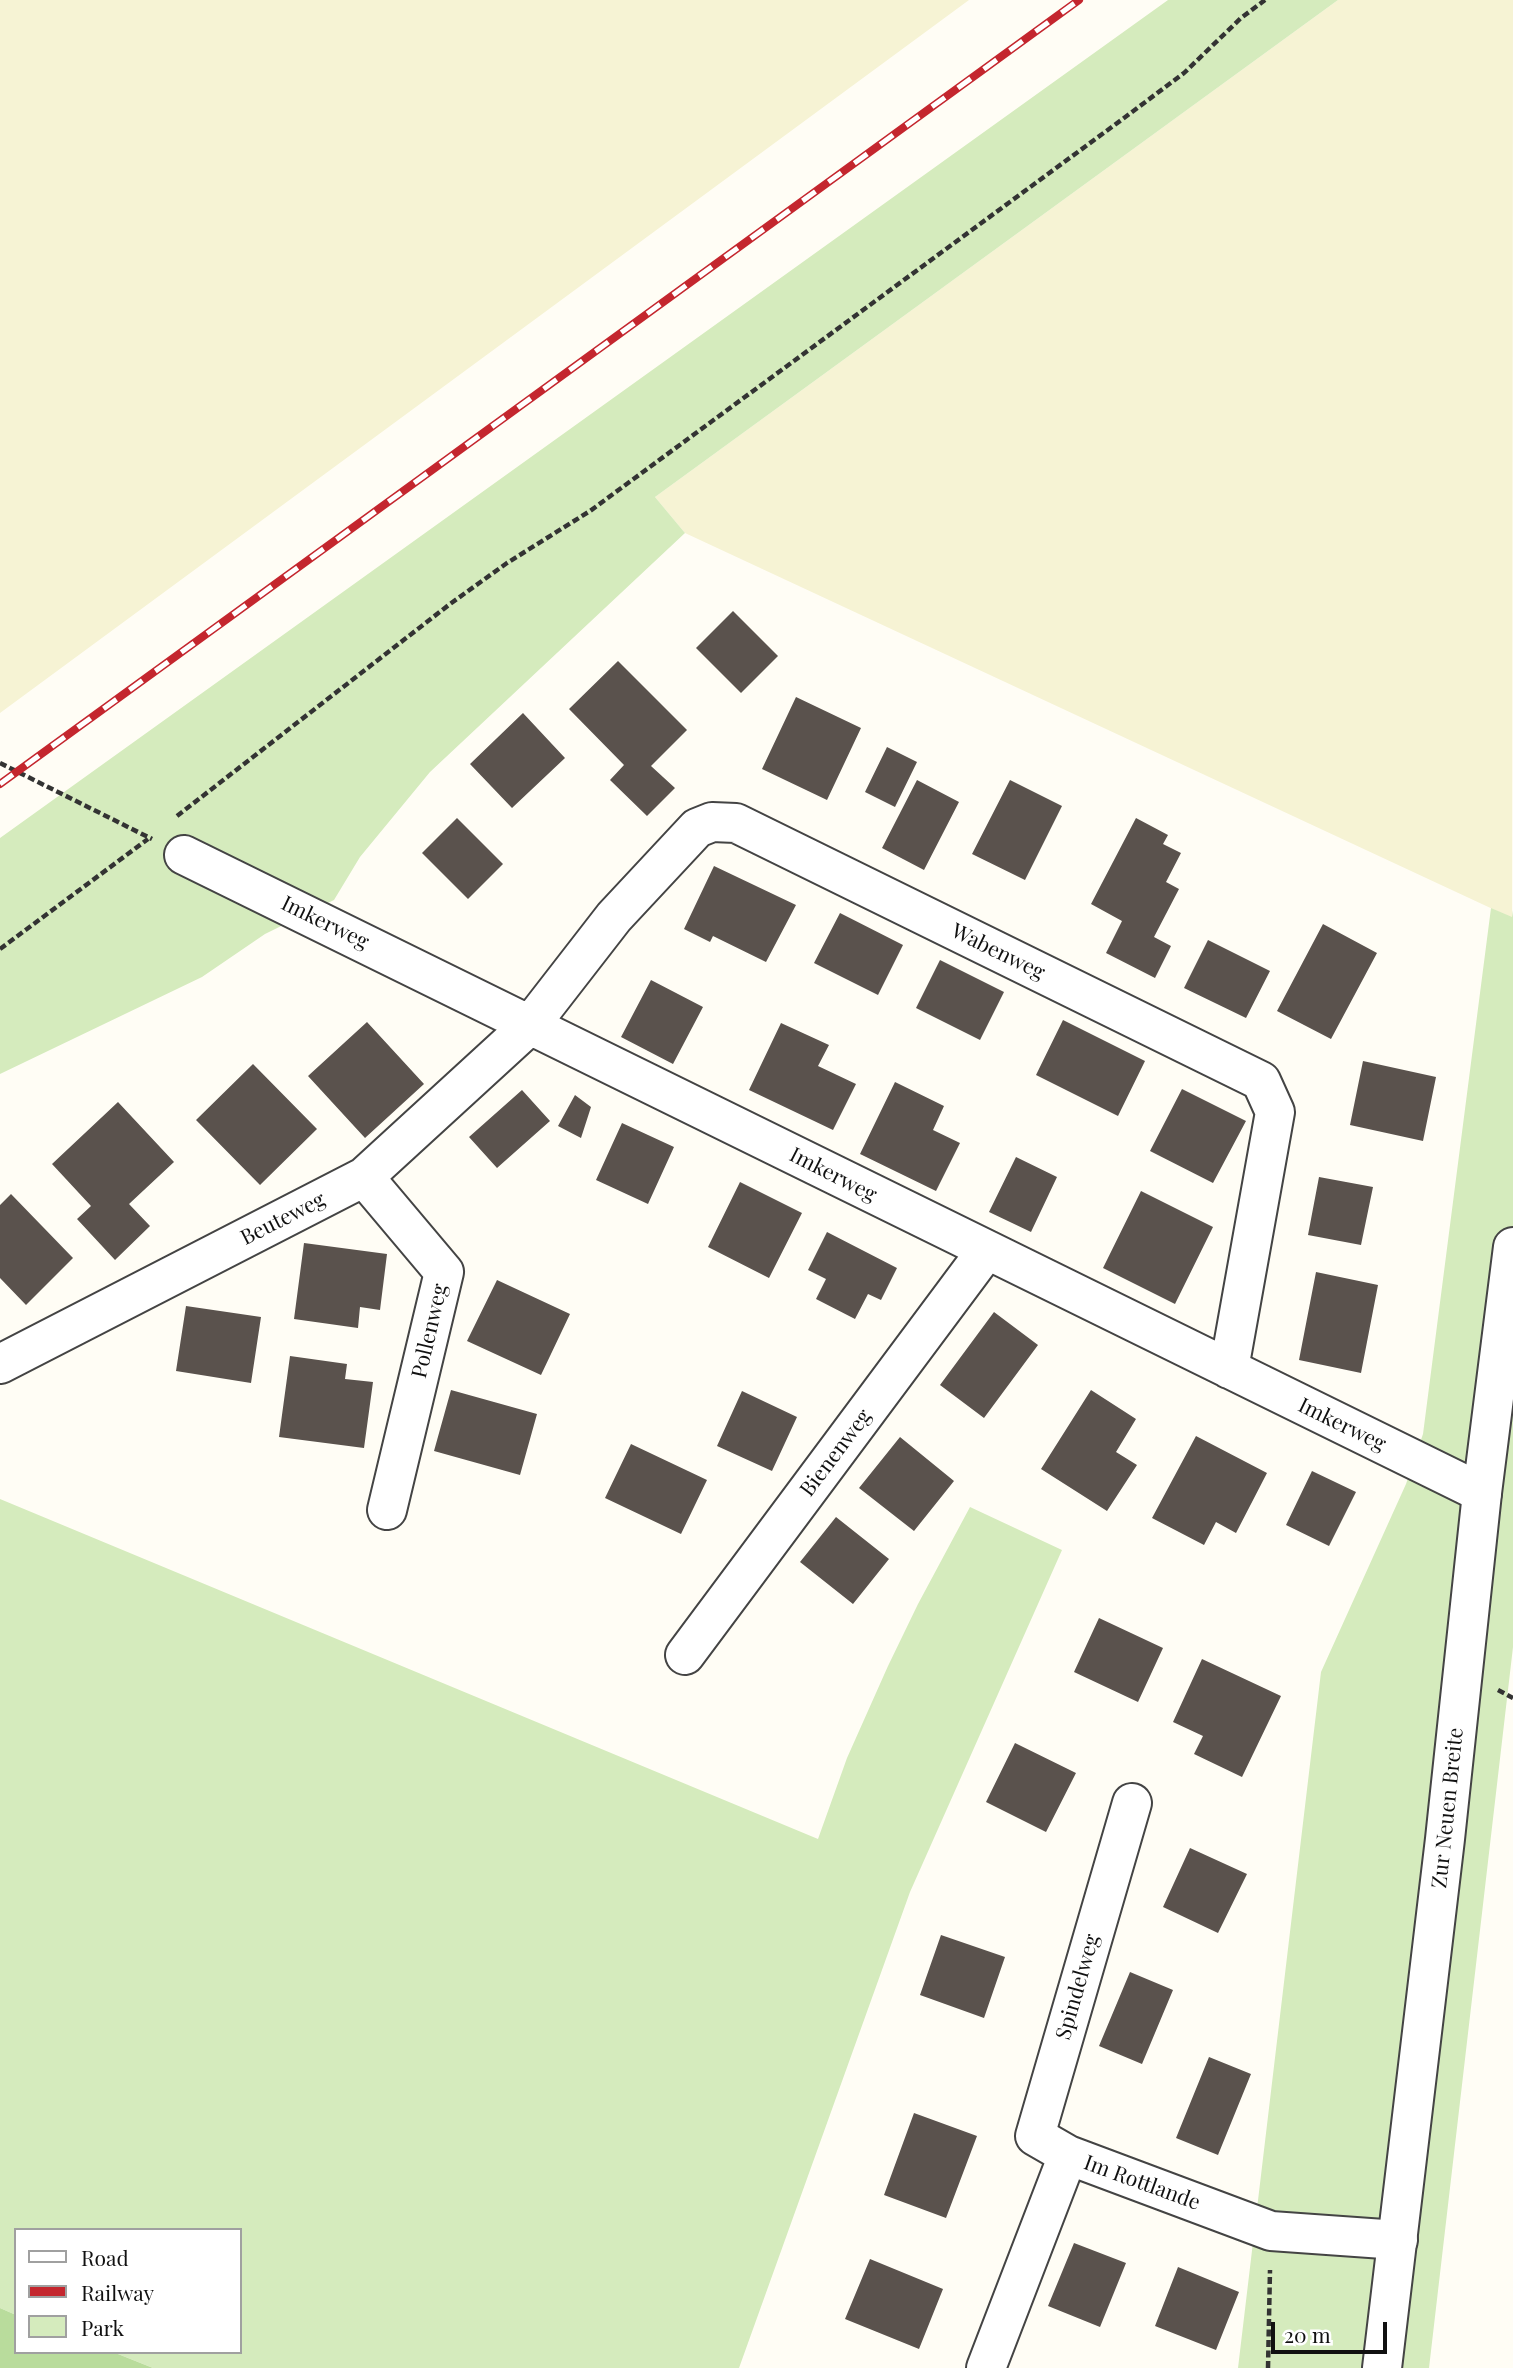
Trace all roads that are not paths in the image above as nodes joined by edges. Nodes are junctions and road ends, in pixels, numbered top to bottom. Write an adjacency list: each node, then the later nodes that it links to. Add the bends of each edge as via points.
1 (172, 835): 2 (street, Imkerweg)
2 (531, 1024): 3 (street, Beuteweg); 5 (street, Imkerweg); 7 (street, Wabenweg, via 614,918 697,828 712,822 736,823 1261,1081 1275,1112)
3 (364, 1177): 6 (street, Beuteweg); 9 (street, Pollenweg, via 444,1272)
4 (1513, 1247): 8 (street, Zur Neuen Breite)
5 (986, 1251): 7 (street, Imkerweg); 10 (street, Bienenweg)
6 (0, 1364)
7 (1229, 1369): 8 (street, Imkerweg)
8 (1482, 1493): 13 (street, Zur Neuen Breite)
9 (387, 1510)
10 (685, 1655)
11 (1132, 1803): 12 (street, Spindelweg, via 1035,2136)
12 (1068, 2155): 13 (street, Im Rottlande, via 1271,2231); 14 (street, Im Rottlande)
13 (1398, 2239): 15 (street, Zur Neuen Breite)
14 (986, 2368)
15 (1382, 2368)

